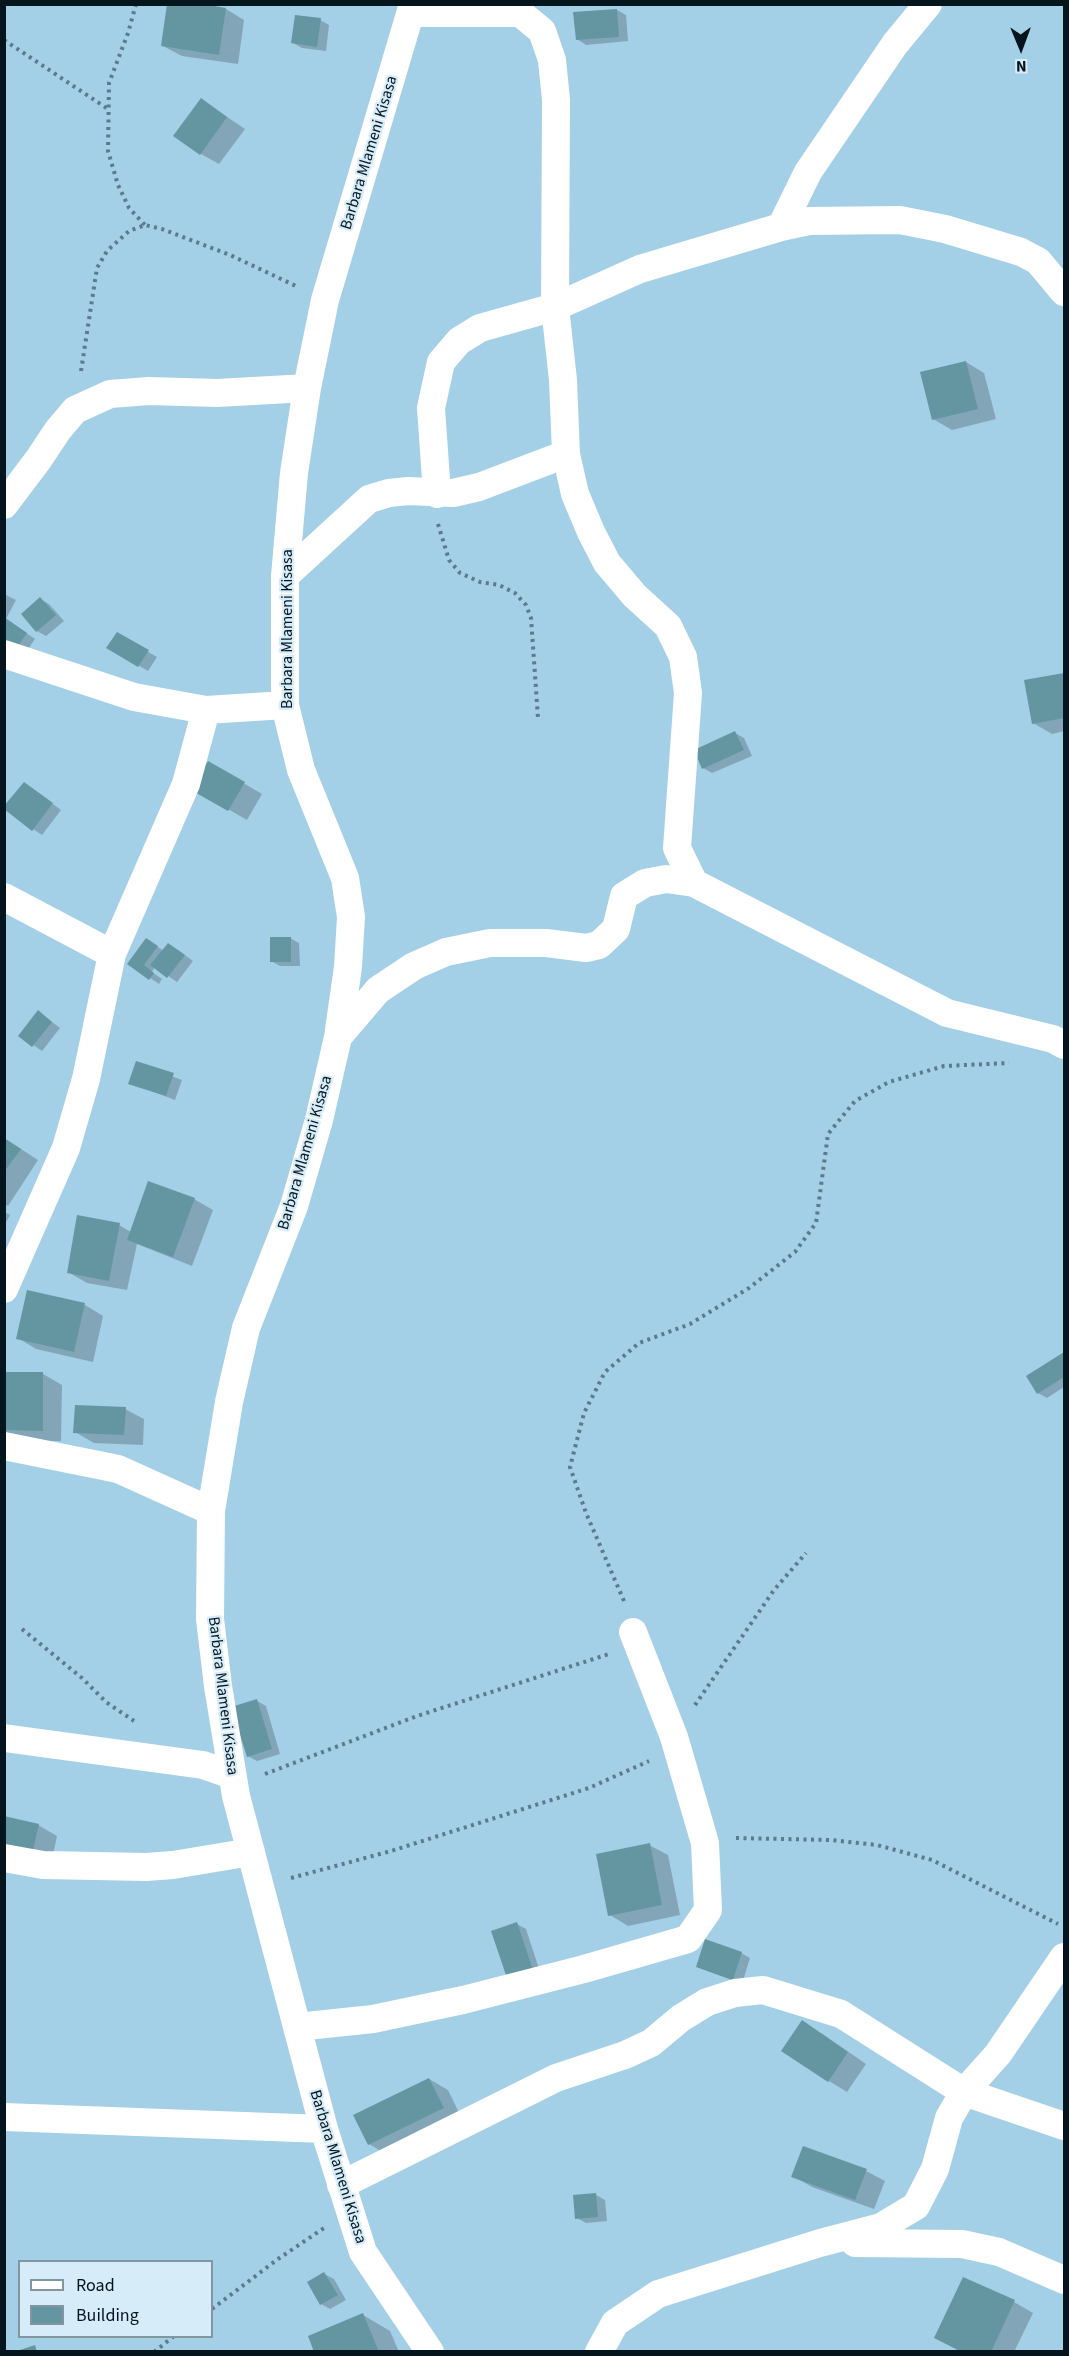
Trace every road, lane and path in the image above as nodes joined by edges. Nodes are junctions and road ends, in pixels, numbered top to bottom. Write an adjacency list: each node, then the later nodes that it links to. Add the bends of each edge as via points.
1 (136, 4): 5 (path, via 109,83)
2 (928, 4): 7 (street, via 895,44 808,172)
3 (412, 9): 9 (street, Barbara Mlameni Kisasa); 10 (street, via 520,13 542,31 552,60 556,100)
4 (4, 40): 5 (path)
5 (108, 109): 6 (path, via 108,151 118,185 129,208)
6 (145, 225): 9 (path, via 230,255); 12 (path, via 129,231 106,250 97,268)
7 (781, 226): 8 (street, via 809,221 900,220 945,230 1030,256); 10 (street, via 640,269)
8 (1065, 292)
9 (325, 300): 11 (street, Barbara Mlameni Kisasa)
10 (555, 307): 13 (street); 14 (street, via 480,328 459,341 441,362 431,408)
11 (307, 388): 12 (street, via 110,394); 16 (street, Barbara Mlameni Kisasa, via 294,473)
12 (75, 410): 15 (street)
13 (566, 454): 14 (street, via 479,487); 21 (street, via 575,494 607,563 668,626 683,657 688,693 677,848)
14 (437, 494): 16 (street, via 398,492 369,499); 20 (path, via 438,529 449,560 460,573 499,585 515,593 526,605 531,618)
15 (4, 505)
16 (285, 576): 18 (street, Barbara Mlameni Kisasa)
17 (4, 654): 19 (street, via 134,697)
18 (285, 705): 19 (street); 24 (street, Barbara Mlameni Kisasa, via 301,770 345,878 351,917)
19 (206, 710): 23 (street, via 186,784)
20 (538, 718)
21 (694, 883): 24 (street, via 666,879 645,883 624,896 616,929 599,945 586,948 490,943 446,952 414,966 378,990); 25 (street, via 947,1013)
22 (4, 897): 23 (street)
23 (112, 954): 27 (street, via 86,1078 66,1148)
24 (338, 1037): 29 (street, Barbara Mlameni Kisasa, via 294,1206 246,1328)
25 (1065, 1045)
26 (1021, 1063): 32 (path, via 944,1066 889,1082 855,1101 828,1134 816,1223 795,1252 748,1288 690,1324 639,1343 605,1372 584,1413 570,1467)
27 (4, 1289)
28 (4, 1446): 29 (street, via 118,1469)
29 (211, 1511): 36 (street, Barbara Mlameni Kisasa, via 210,1619)
30 (806, 1553): 34 (path, via 774,1590)
31 (22, 1629): 33 (path, via 106,1702)
32 (633, 1632): 34 (street); 36 (path, via 629,1645 603,1657 417,1716)
33 (143, 1727)
34 (674, 1737): 37 (street); 40 (path, via 653,1759 589,1788 322,1871)
35 (4, 1738): 36 (street, via 203,1765)
36 (233, 1781): 38 (street, Barbara Mlameni Kisasa)
37 (703, 1838): 41 (path, via 831,1840 877,1845 932,1860); 43 (street, via 708,1910 687,1939 463,2000 373,2019)
38 (251, 1852): 39 (street, via 146,1866 43,1865); 40 (street, Barbara Mlameni Kisasa)
39 (4, 1858)
40 (260, 1885): 43 (street, Barbara Mlameni Kisasa)
41 (1065, 1927)
42 (1065, 1957): 44 (street, via 998,2054)
43 (297, 2027): 47 (street, Barbara Mlameni Kisasa)
44 (964, 2092): 46 (street); 48 (street, via 841,2014 763,1990 735,1993 707,2002 651,2043 556,2078); 49 (street, via 949,2118 935,2169 916,2206 881,2228)
45 (4, 2117): 47 (street)
46 (1065, 2126)
47 (324, 2128): 48 (street, Barbara Mlameni Kisasa)
48 (345, 2198): 51 (path, via 278,2259); 54 (street, Barbara Mlameni Kisasa, via 363,2252)
49 (820, 2243): 50 (street, via 962,2244 999,2252); 55 (street, via 658,2294 615,2323)
50 (1065, 2280)
51 (213, 2308)
52 (173, 2338): 53 (path)
53 (154, 2352)
54 (430, 2352)
55 (598, 2352)

